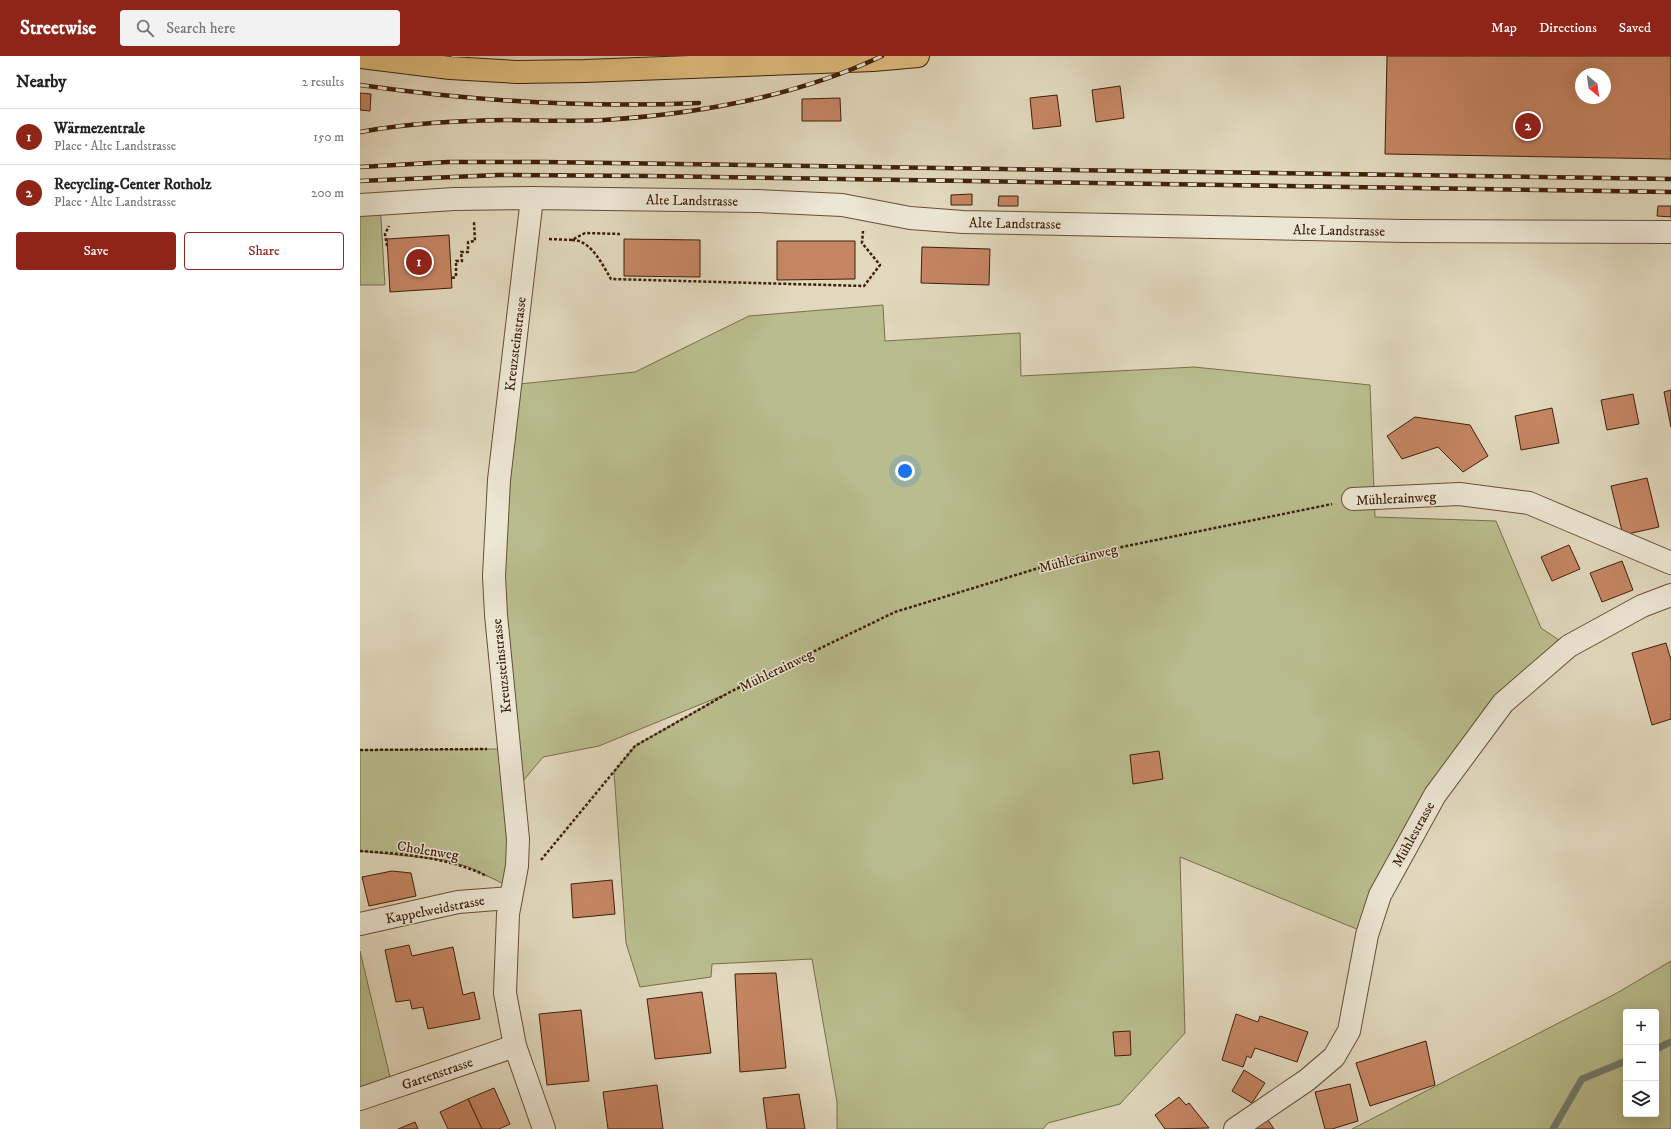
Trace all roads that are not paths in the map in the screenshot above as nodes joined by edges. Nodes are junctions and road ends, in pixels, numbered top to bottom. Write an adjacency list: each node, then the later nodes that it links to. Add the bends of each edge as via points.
1 (918, 56): 2 (main road, via 830,62 550,72 464,69)
2 (360, 57)
3 (532, 198): 4 (street, Alte Landstrasse, via 454,199); 5 (street, Alte Landstrasse, via 822,204 859,207 910,218 963,222 1374,230); 9 (street, Kreuzsteinstrasse, via 499,480 494,576 518,838 517,866)
4 (360, 205)
5 (1671, 232)
6 (1353, 499): 7 (street, Mühlerainweg, via 1459,494 1529,503)
7 (1671, 563)
8 (1671, 595): 14 (street, Mühlestrasse, via 1642,606 1569,646 1503,703 1435,795 1380,895 1367,935 1349,1031 1334,1057 1307,1080)
9 (511, 893): 10 (street, Kappelweidstrasse); 11 (street, Kreuzsteinstrasse, via 506,932 505,993)
10 (360, 924)
11 (515, 1046): 12 (street, Gartenstrasse); 13 (street, Kreuzsteinstrasse)
12 (360, 1100)
13 (544, 1129)
14 (1235, 1129)

